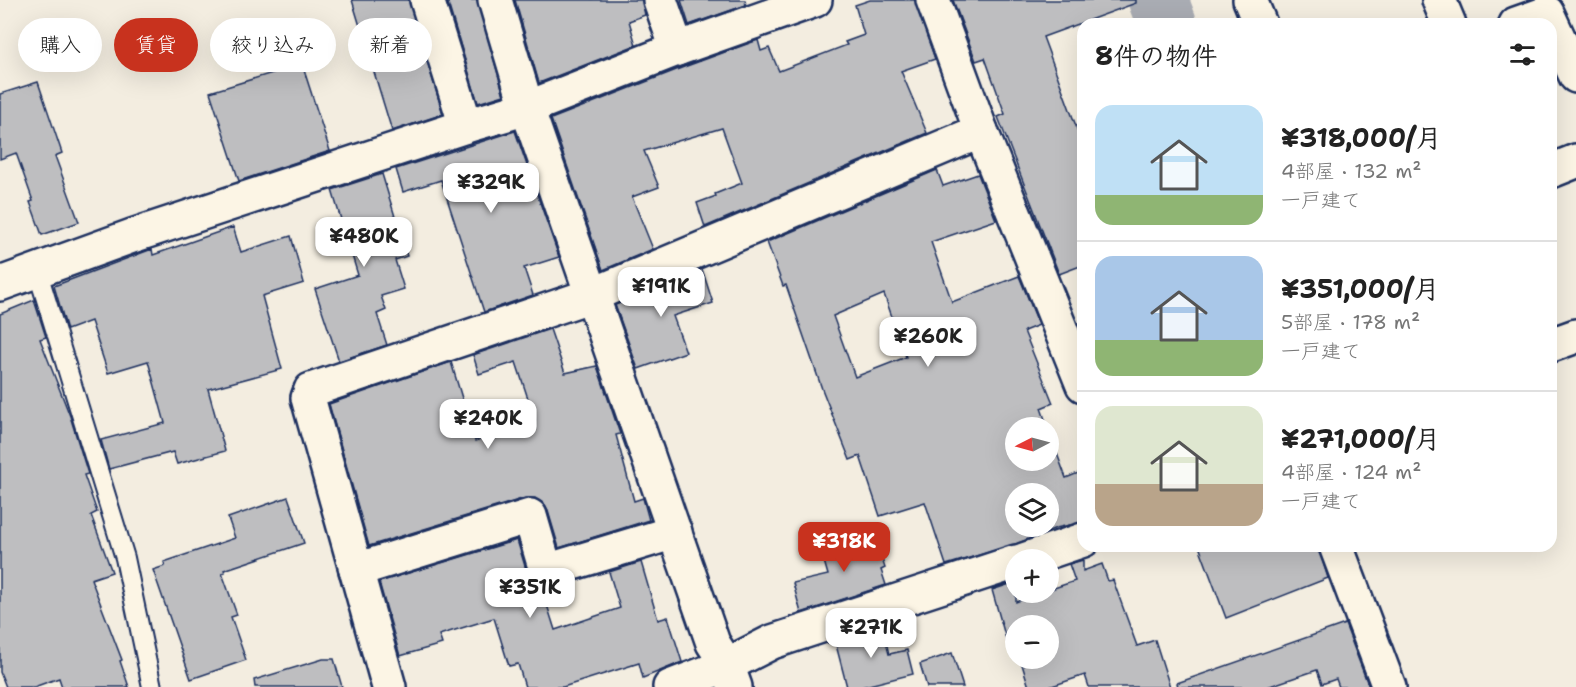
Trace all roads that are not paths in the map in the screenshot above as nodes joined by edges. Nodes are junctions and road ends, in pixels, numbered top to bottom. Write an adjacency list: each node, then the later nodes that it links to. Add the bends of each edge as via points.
1 (427, 0): 16 (street)
2 (495, 0): 15 (street)
3 (660, 0): 13 (street)
4 (815, 0): 13 (street)
5 (933, 0): 17 (street)
6 (1250, 0): 8 (street)
7 (1439, 0): 9 (street)
8 (1258, 18)
9 (1446, 18)
10 (1533, 18): 11 (street, via 1547,13)
11 (1549, 18)
12 (1557, 35): 14 (street)
13 (677, 49): 15 (street)
14 (1576, 76)
15 (527, 108): 16 (street); 22 (street)
16 (466, 126): 20 (street)
17 (981, 131): 22 (street); 25 (street)
18 (1576, 161): 19 (street)
19 (1557, 169)
20 (37, 270): 21 (street); 33 (lane, via 125,558)
21 (0, 284)
22 (592, 295): 26 (street); 31 (street, via 311,390 308,398)
23 (1576, 336): 24 (street)
24 (1557, 343)
25 (1077, 370)
26 (675, 532): 31 (street, via 546,571 530,516); 32 (street, via 713,643)
27 (1077, 542): 28 (street)
28 (1056, 549)
29 (1338, 552): 36 (street)
30 (1005, 566): 32 (street, via 772,642)
31 (356, 570): 34 (street)
32 (731, 676): 35 (street)
33 (152, 687)
34 (389, 687)
35 (670, 687)
36 (1389, 687)

